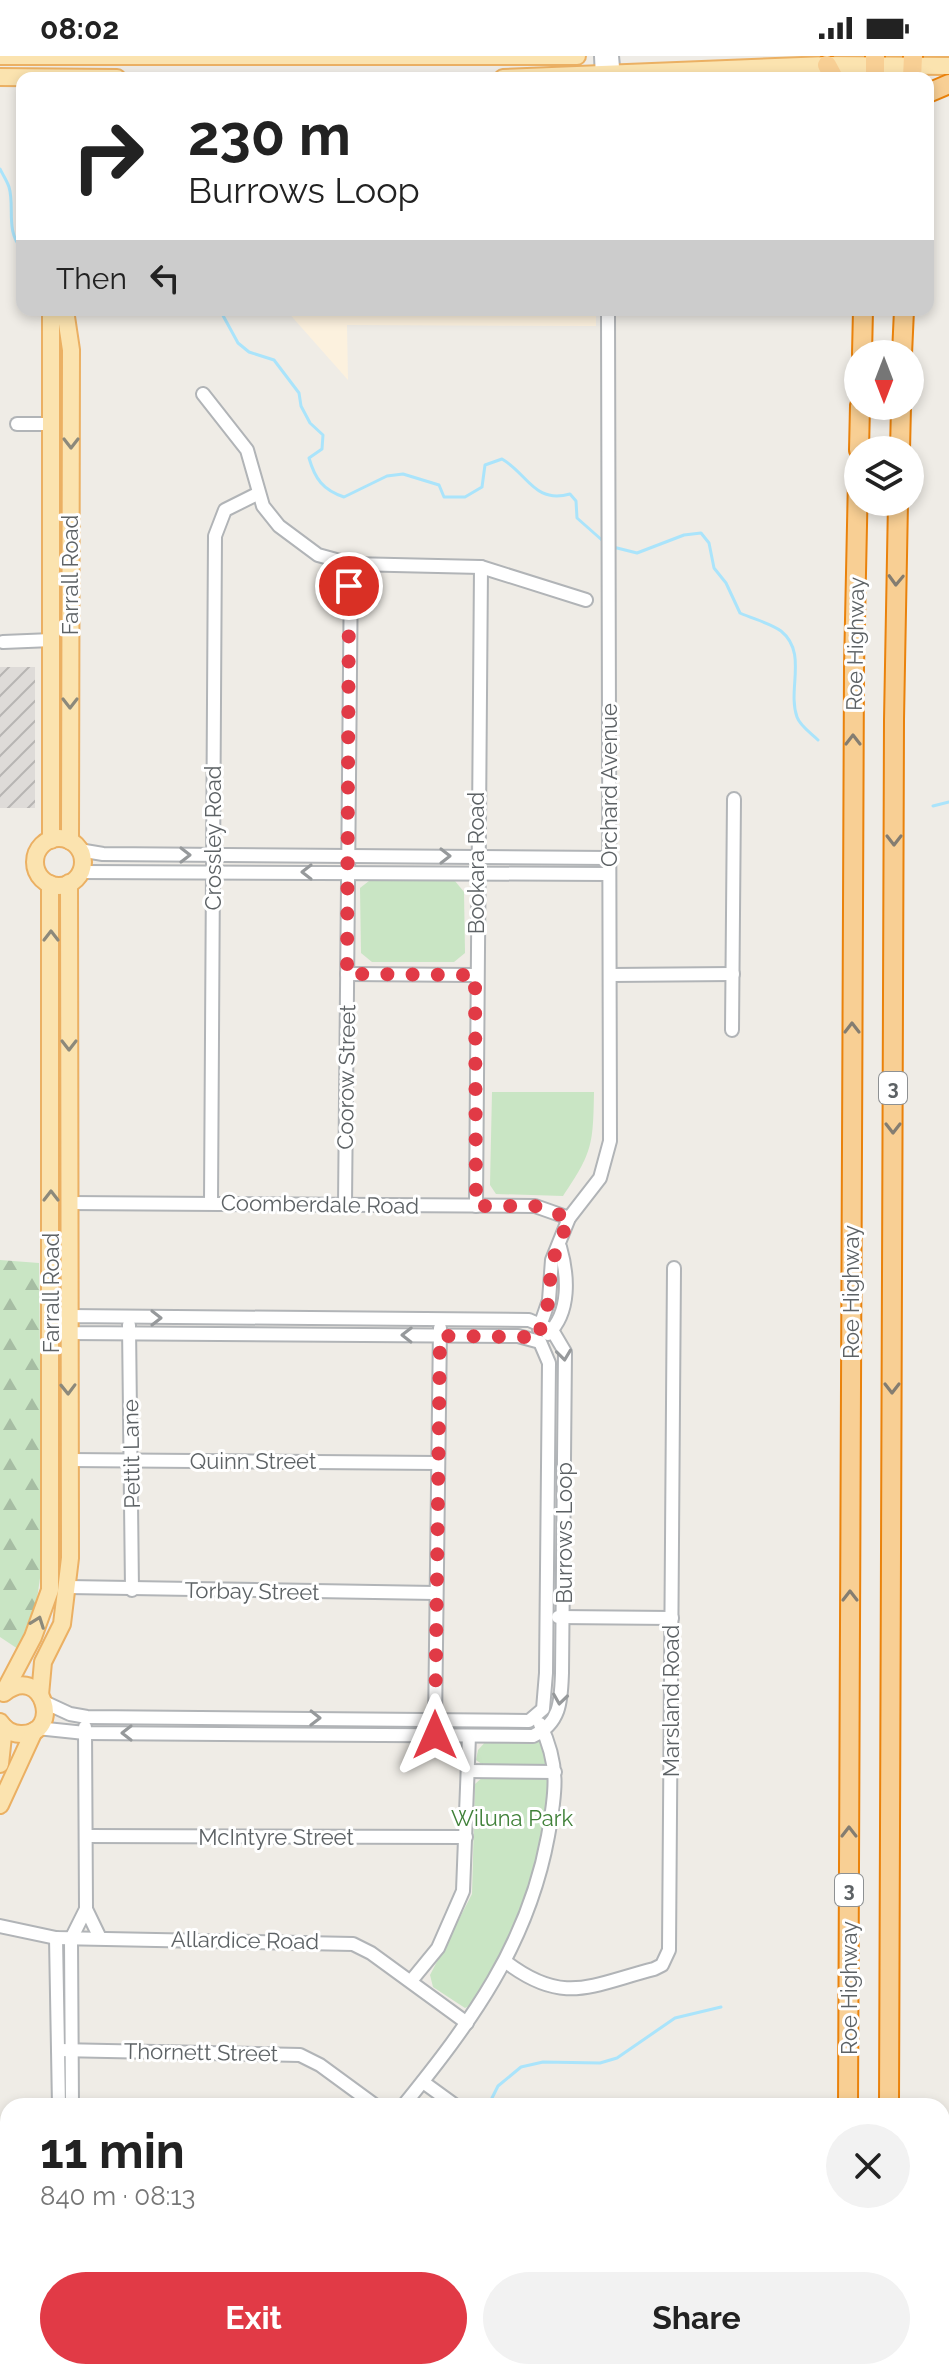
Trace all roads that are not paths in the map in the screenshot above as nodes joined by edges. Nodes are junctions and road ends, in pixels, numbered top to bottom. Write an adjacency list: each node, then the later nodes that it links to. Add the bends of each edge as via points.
1 (0, 56): 2 (main road)
2 (50, 56): 3 (main road)
3 (61, 56): 4 (main road)
4 (577, 56)
5 (875, 66): 6 (main road); 8 (main road)
6 (912, 66): 7 (main road)
7 (949, 66)
8 (830, 72)
9 (51, 316): 17 (main road, Farrall Road)
10 (66, 316): 14 (main road, Farrall Road)
11 (608, 316): 46 (street, Orchard Avenue)
12 (863, 316): 15 (highway)
13 (904, 316): 16 (highway)
14 (70, 338): 17 (main road); 20 (main road, Farrall Road)
15 (862, 340)
16 (903, 340)
17 (52, 341): 19 (main road, Farrall Road)
18 (203, 394): 25 (street, via 247,450)
19 (53, 402): 20 (main road); 22 (main road, Farrall Road)
20 (71, 402): 23 (main road, Farrall Road, one-way to 23)
21 (17, 424): 22 (street)
22 (53, 424): 24 (main road, Farrall Road)
23 (71, 482): 24 (main road); 28 (main road, Farrall Road)
24 (52, 483): 29 (main road, Farrall Road)
25 (257, 494): 30 (street, via 270,516 306,547); 41 (street, Crossley Road, via 225,510 215,536)
26 (857, 516): 143 (highway, Roe Highway / 3, one-way to 26)
27 (898, 516): 144 (highway, Roe Highway / 3, one-way to 144)
28 (71, 547): 29 (main road); 37 (main road, Farrall Road, one-way to 37)
29 (52, 548): 33 (main road, Farrall Road)
30 (351, 564): 31 (street); 43 (street, Coorow Street)
31 (481, 567): 32 (street); 45 (street, Bookara Road)
32 (586, 600)
33 (52, 640): 34 (street); 36 (main road, Farrall Road)
34 (3, 642)
35 (734, 799): 57 (street)
36 (51, 807): 37 (main road); 38 (main road, Farrall Road)
37 (70, 807): 39 (main road, Farrall Road)
38 (51, 840): 39 (main road); 55 (main road, via 35,860 38,874)
39 (74, 846): 40 (street); 54 (main road, via 83,861)
40 (141, 855): 41 (street, one-way to 41); 47 (street)
41 (213, 855): 42 (street); 48 (street, Crossley Road)
42 (278, 855): 43 (street); 49 (street)
43 (347, 855): 44 (street); 50 (street, Coorow Street)
44 (411, 856): 45 (street, one-way to 45); 51 (street)
45 (476, 856): 46 (street); 52 (street, Bookara Road)
46 (609, 858): 53 (street, Orchard Avenue)
47 (141, 871): 48 (street); 54 (street)
48 (213, 871): 49 (street); 62 (street, Crossley Road)
49 (279, 872): 50 (street, one-way to 49)
50 (347, 872): 51 (street); 56 (street, Coorow Street)
51 (410, 872): 52 (street)
52 (476, 872): 53 (street); 58 (street, Bookara Road)
53 (609, 874): 59 (street, Orchard Avenue)
54 (75, 878): 55 (main road); 61 (main road, Farrall Road, one-way to 61)
55 (50, 884): 73 (main road, Farrall Road, one-way to 55)
56 (347, 974): 58 (street); 63 (street, Coorow Street)
57 (733, 974): 59 (street); 60 (street)
58 (475, 975): 64 (street, Bookara Road)
59 (611, 975): 65 (street, Orchard Avenue, via 609,1154 600,1178)
60 (732, 1030)
61 (68, 1203): 62 (street, Coomberdale Road); 74 (main road, Farrall Road)
62 (211, 1203): 63 (street, Coomberdale Road)
63 (345, 1205): 64 (street, Coomberdale Road)
64 (476, 1206): 65 (street, Coomberdale Road, via 535,1206)
65 (569, 1218): 75 (street, Orchard Avenue, via 551,1265)
66 (674, 1268): 99 (street, Marsland Road)
67 (129, 1318): 68 (street, one-way to 68); 74 (street); 76 (street, Pettit Lane)
68 (193, 1318): 69 (street); 77 (street)
69 (253, 1318): 70 (street); 78 (street)
70 (312, 1319): 71 (street); 79 (street)
71 (371, 1320): 72 (street); 80 (street)
72 (440, 1321): 75 (street, via 529,1320); 81 (street)
73 (51, 1324): 74 (street); 102 (main road, Farrall Road, one-way to 73, via 50,1590)
74 (68, 1325): 76 (street); 87 (main road, Farrall Road, one-way to 87)
75 (547, 1327): 82 (street); 84 (street, Burrows Loop, one-way to 84, via 565,1352)
76 (129, 1333): 77 (street); 88 (street, Pettit Lane)
77 (193, 1334): 78 (street)
78 (253, 1334): 79 (street)
79 (312, 1335): 80 (street)
80 (372, 1335): 81 (street, one-way to 80)
81 (440, 1336): 82 (street); 89 (street)
82 (538, 1341): 83 (street, Burrows Loop, via 549,1363)
83 (548, 1384): 84 (street); 85 (street, Burrows Loop)
84 (565, 1384): 86 (street, Burrows Loop)
85 (548, 1439): 86 (street); 90 (street, Burrows Loop)
86 (565, 1439): 91 (street, Burrows Loop)
87 (69, 1460): 88 (street, Quinn Street); 94 (main road, Farrall Road)
88 (131, 1461): 89 (street, Quinn Street); 95 (street, Pettit Lane)
89 (437, 1463): 96 (street)
90 (547, 1501): 91 (street); 92 (street, Burrows Loop)
91 (564, 1501): 93 (street, Burrows Loop)
92 (547, 1557): 93 (street); 97 (street, Burrows Loop)
93 (563, 1558): 98 (street, Burrows Loop)
94 (68, 1587): 95 (street, Torbay Street); 103 (main road, Farrall Road, via 62,1624 43,1662)
95 (132, 1590): 96 (street, Torbay Street)
96 (435, 1593): 109 (street)
97 (547, 1617): 98 (street); 100 (street, Burrows Loop)
98 (563, 1617): 99 (street); 101 (street, Burrows Loop)
99 (672, 1618): 132 (street, Marsland Road, via 667,1958 654,1969 567,1991 546,1986)
100 (546, 1673): 101 (street); 110 (street, Burrows Loop)
101 (562, 1673): 113 (street, Burrows Loop, one-way to 113, via 559,1710)
102 (2, 1696): 103 (main road, via 26,1686)
103 (42, 1698): 104 (street, via 58,1710); 112 (main road, Farrall Road, via 44,1718)
104 (84, 1716): 105 (street); 114 (street)
105 (166, 1717): 106 (street); 115 (street)
106 (226, 1717): 107 (street); 116 (street)
107 (285, 1717): 108 (street, one-way to 108); 117 (street)
108 (345, 1718): 109 (street); 118 (street)
109 (435, 1718): 110 (street); 119 (street)
110 (537, 1718): 113 (street)
111 (2, 1725): 112 (main road, via 18,1734); 121 (main road)
112 (36, 1730): 114 (street); 124 (main road)
113 (543, 1731): 120 (street, via 533,1736); 123 (street)
114 (85, 1733): 115 (street, one-way to 114); 125 (street)
115 (166, 1733): 116 (street)
116 (226, 1734): 117 (street)
117 (286, 1734): 118 (street)
118 (346, 1735): 119 (street)
119 (435, 1735): 120 (street)
120 (469, 1736): 122 (street)
121 (0, 1764)
122 (468, 1771): 123 (street); 126 (street)
123 (555, 1772): 132 (street, via 540,1876)
124 (0, 1805)
125 (87, 1836): 126 (street, McIntyre Street); 127 (street)
126 (466, 1837): 133 (street, via 463,1891 456,1913 438,1948)
127 (86, 1909): 130 (street); 131 (street)
128 (0, 1926): 129 (street, Allardice Road)
129 (56, 1938): 131 (street, Allardice Road); 134 (street)
130 (100, 1938): 131 (street, Allardice Road); 133 (street, Allardice Road, via 341,1942 361,1947)
131 (71, 1939): 134 (street)
132 (506, 1962): 135 (street)
133 (411, 1981): 135 (street, Allardice Road)
134 (63, 1994): 136 (street)
135 (467, 2023): 137 (street)
136 (65, 2050): 138 (street); 139 (street); 140 (street, Thornett Street, via 300,2055)
137 (423, 2082): 141 (street); 142 (street)
138 (60, 2098)
139 (71, 2098)
140 (365, 2098)
141 (410, 2098)
142 (446, 2098)
143 (848, 2098)
144 (889, 2098)

